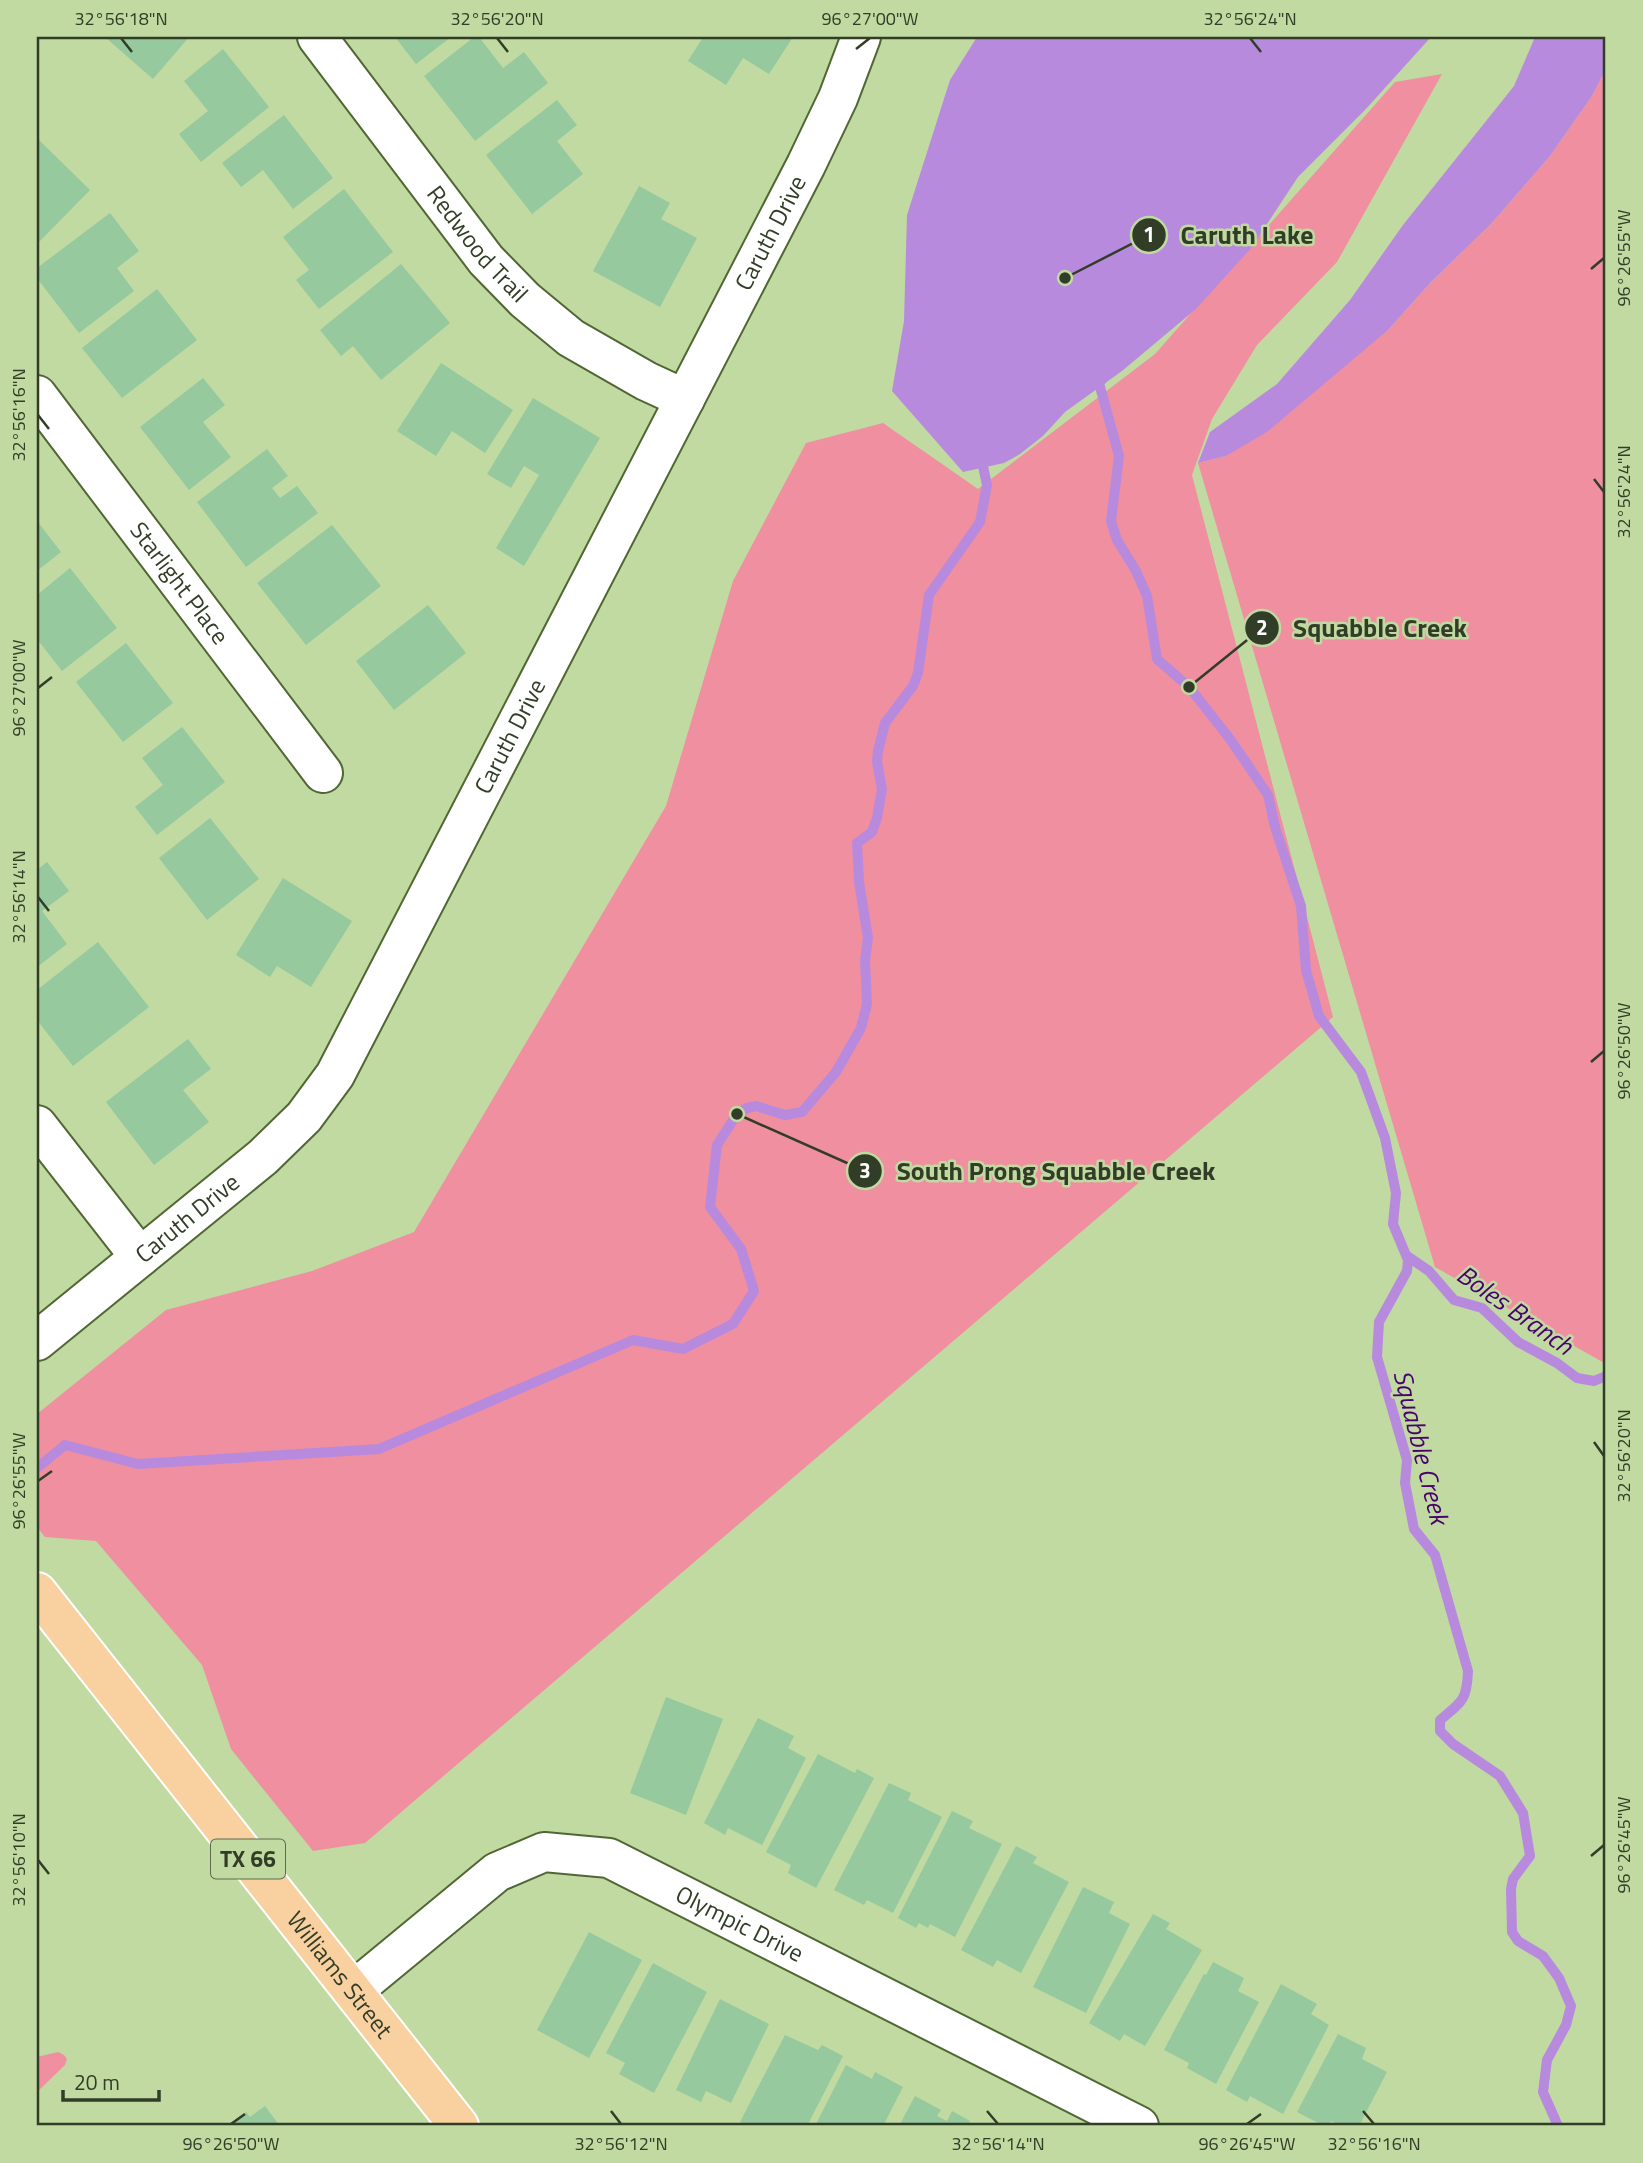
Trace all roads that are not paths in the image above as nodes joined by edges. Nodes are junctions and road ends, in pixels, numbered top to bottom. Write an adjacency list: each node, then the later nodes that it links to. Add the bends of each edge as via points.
1 (317, 37): 4 (street, Redwood Trail, via 486,260 525,300 571,338)
2 (861, 37): 4 (street, Caruth Drive, via 838,98)
3 (37, 395): 5 (street, Starlight Place)
4 (685, 399): 7 (street, Caruth Drive, via 335,1075 304,1117 262,1157)
5 (323, 773)
6 (37, 1125): 7 (street)
7 (140, 1257): 8 (street, Caruth Drive)
8 (37, 1341)
9 (37, 1592): 10 (main road, Williams Street / TX 66)
10 (354, 1990): 11 (main road, Williams Street / TX 66); 12 (street, Olympic Drive, via 497,1872 544,1852 609,1858)
11 (459, 2126)
12 (1139, 2126)

